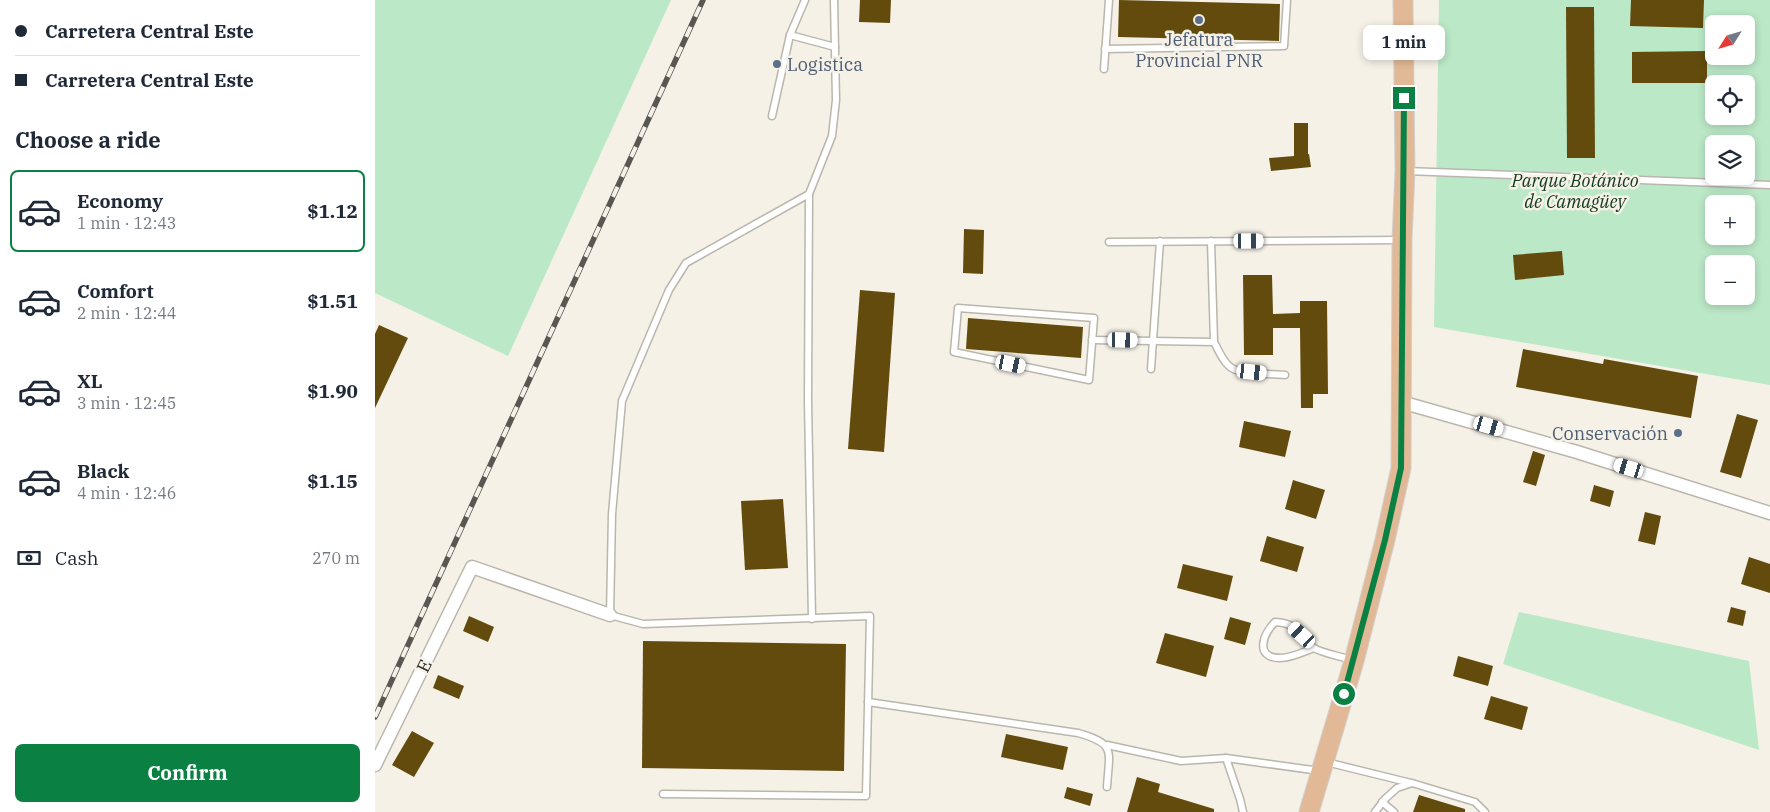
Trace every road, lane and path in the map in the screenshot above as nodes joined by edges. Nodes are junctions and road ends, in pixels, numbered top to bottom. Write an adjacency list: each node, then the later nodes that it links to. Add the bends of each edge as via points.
1 (805, 0): 6 (lane)
2 (834, 0): 7 (lane)
3 (1109, 0): 8 (lane)
4 (1287, 0): 8 (lane, via 1284,46)
5 (1403, 0): 11 (main road)
6 (790, 35): 7 (lane); 10 (lane)
7 (835, 47): 13 (lane, via 836,100 832,136)
8 (1105, 49): 9 (lane)
9 (1104, 69)
10 (772, 116)
11 (1405, 171): 12 (lane); 14 (main road)
12 (1770, 185)
13 (809, 194): 25 (lane, via 686,263 669,290 622,401 612,514); 26 (lane)
14 (1402, 240): 16 (lane); 23 (main road)
15 (1160, 241): 16 (lane); 17 (lane); 19 (lane)
16 (1211, 241): 20 (lane)
17 (1109, 242)
18 (1092, 340): 18 (lane, via 1094,318 958,308 954,352 1089,380); 19 (lane)
19 (1153, 341): 20 (lane); 21 (lane)
20 (1214, 342): 22 (lane, via 1235,370)
21 (1151, 369)
22 (1285, 375)
23 (1401, 402): 24 (street, via 1577,452); 28 (main road, via 1401,468)
24 (1770, 513)
25 (610, 615): 26 (lane, via 643,624); 32 (street, E, via 472,568)
26 (812, 619): 29 (lane, via 870,616)
27 (1314, 648): 27 (lane, via 1292,626 1282,622 1275,622 1263,638 1263,648 1273,657 1293,656); 28 (lane)
28 (1354, 661): 33 (main road)
29 (868, 702): 30 (lane, via 1078,733 1097,738); 36 (lane, via 866,796)
30 (1107, 745): 31 (lane, via 1181,761); 35 (lane)
31 (1226, 758): 33 (lane); 38 (lane)
32 (375, 765)
33 (1322, 767): 34 (lane); 39 (main road)
34 (1412, 783): 37 (lane, via 1397,788); 42 (lane, via 1475,802)
35 (1107, 787)
36 (663, 794)
37 (1382, 802): 40 (lane); 41 (lane)
38 (1243, 812)
39 (1309, 812)
40 (1375, 812)
41 (1394, 812)
42 (1485, 812)

